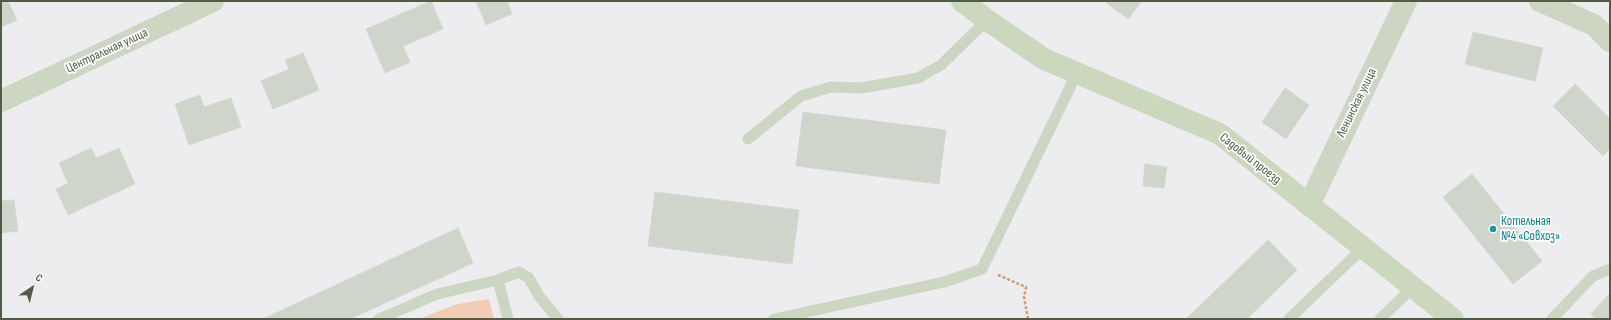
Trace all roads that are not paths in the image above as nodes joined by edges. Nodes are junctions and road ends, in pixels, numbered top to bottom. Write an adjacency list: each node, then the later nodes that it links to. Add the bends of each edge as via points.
1 (213, 1): 8 (street, Центральная улица)
2 (962, 1): 5 (street, Садовый проезд)
3 (1406, 1): 10 (street, Ленинская улица)
4 (1540, 1): 6 (street, via 1594,25)
5 (987, 20): 7 (street, Садовый проезд, via 1044,58); 9 (lane, via 941,65 918,78 861,88 831,87 801,96)
6 (1610, 41)
7 (1077, 73): 10 (street, Садовый проезд, via 1220,134); 18 (lane, via 982,269 944,282)
8 (1, 101)
9 (748, 139)
10 (1309, 204): 11 (street, Садовый проезд)
11 (1363, 248): 14 (street, Садовый проезд); 19 (lane)
12 (1610, 269): 22 (lane, via 1593,276)
13 (498, 280): 15 (lane, via 437,294); 16 (lane); 17 (lane, via 519,272 529,278 539,296)
14 (1412, 287): 20 (lane); 21 (street, Садовый проезд)
15 (379, 319)
16 (508, 319)
17 (558, 319)
18 (774, 319)
19 (1289, 319)
20 (1380, 319)
21 (1453, 319)
22 (1552, 319)

